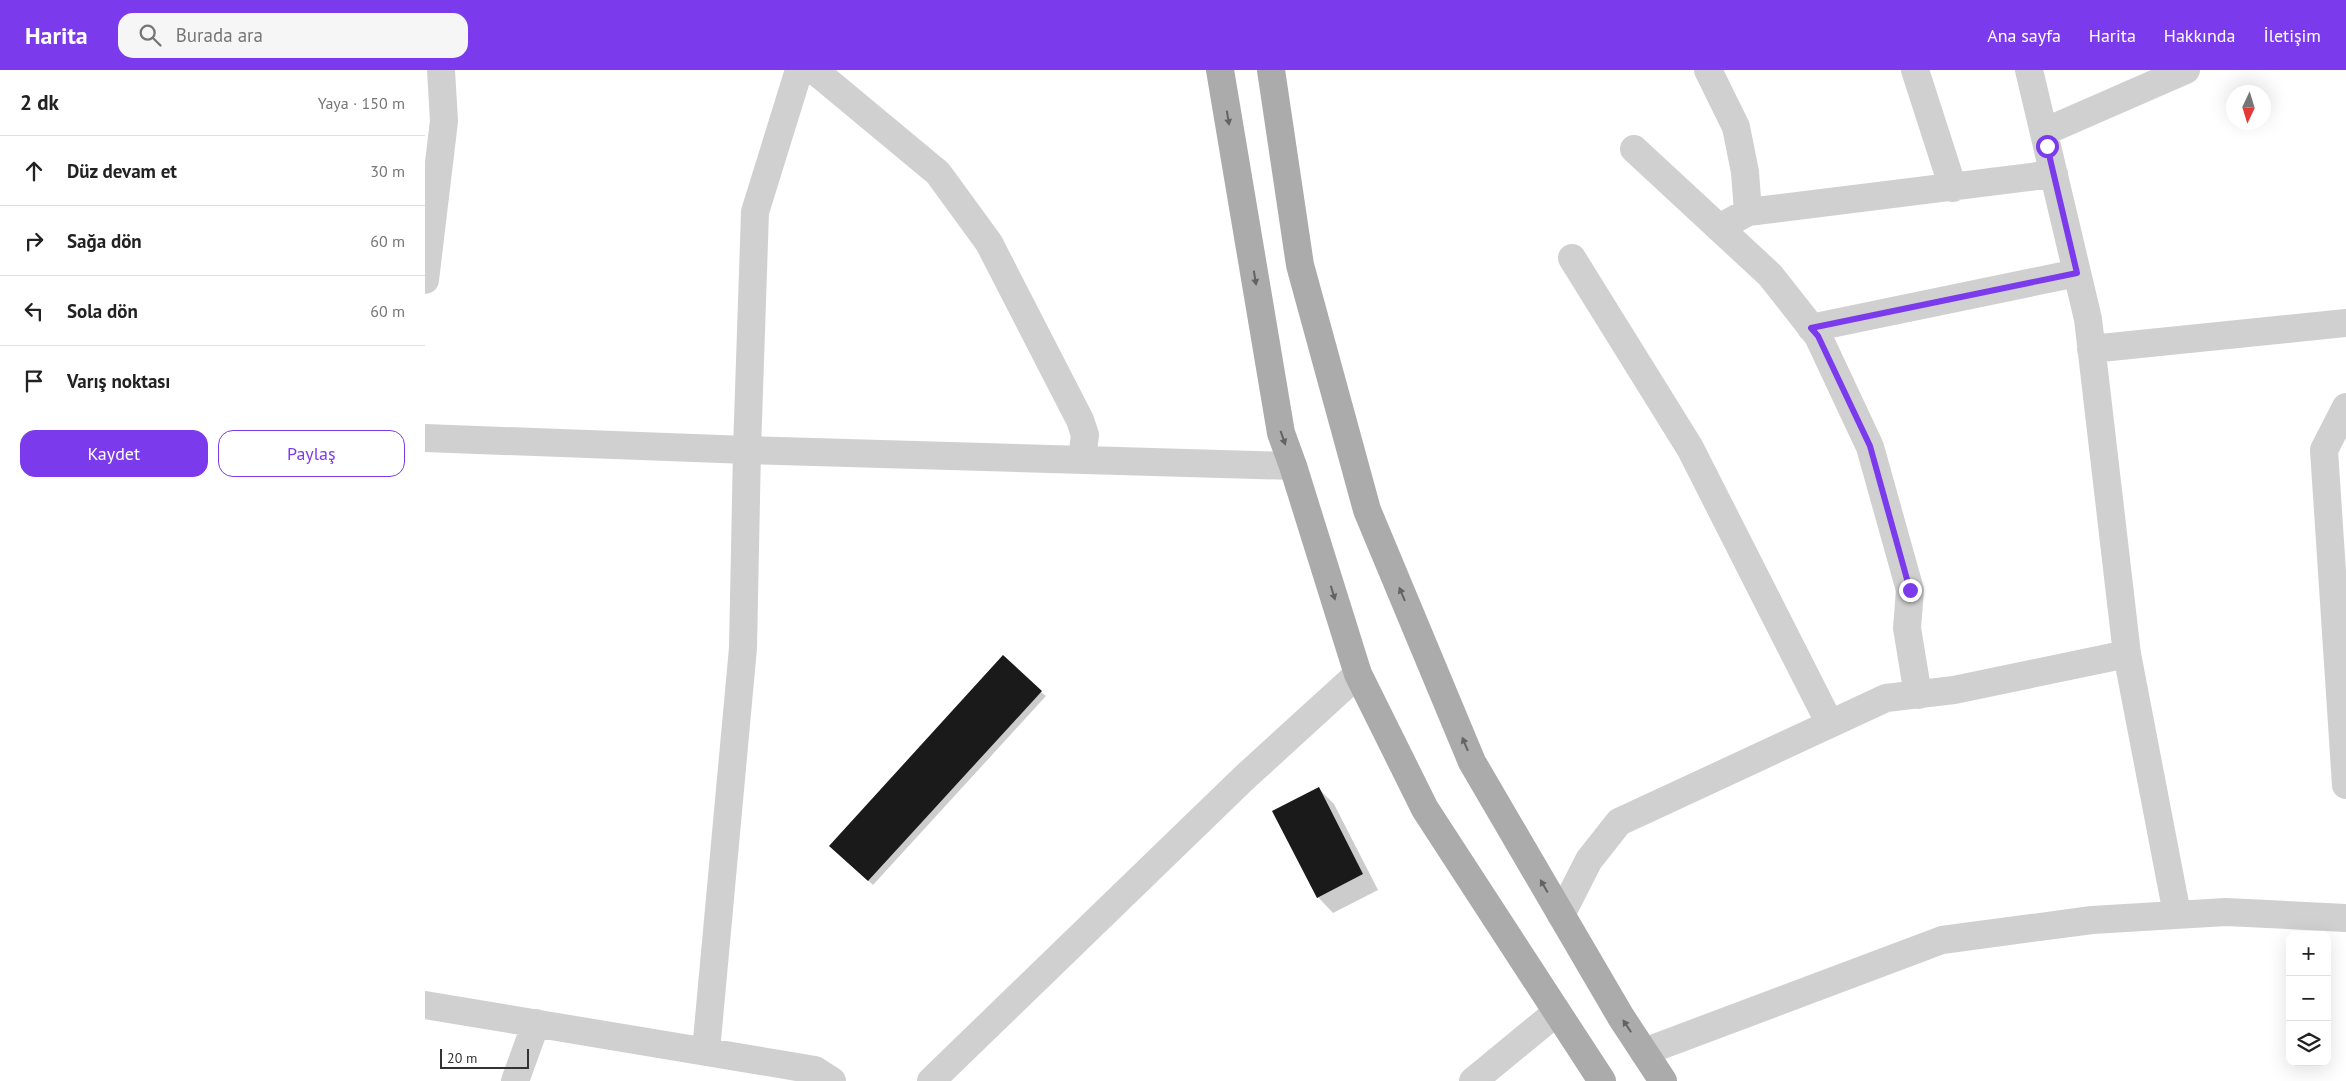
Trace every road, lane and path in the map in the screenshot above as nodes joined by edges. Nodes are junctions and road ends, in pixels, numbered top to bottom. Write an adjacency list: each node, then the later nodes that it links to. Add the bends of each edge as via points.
1 (441, 70): 18 (street, via 444,120)
2 (799, 70): 24 (street, via 755,212)
3 (814, 70): 25 (street, via 938,173 989,243 1080,420 1085,435)
4 (1220, 70): 26 (main road, one-way to 26, via 1281,433)
5 (1271, 70): 33 (main road, one-way to 5, via 1472,762 1367,510 1300,265)
6 (1708, 70): 14 (street, via 1736,127 1745,172)
7 (1915, 70): 13 (street)
8 (2029, 70): 10 (street)
9 (2186, 70): 10 (street)
10 (2044, 132): 12 (street)
11 (1634, 149): 15 (street)
12 (2054, 174): 13 (street); 17 (street)
13 (1953, 188): 14 (street)
14 (1748, 212): 15 (street)
15 (1719, 228): 20 (street, via 1770,275)
16 (1572, 258): 30 (street, via 1690,448)
17 (2077, 273): 20 (street); 21 (street)
18 (425, 280)
19 (2346, 323): 21 (street)
20 (1811, 328): 29 (street, via 1818,336 1870,446 1910,590 1907,628)
21 (2091, 349): 27 (street)
22 (2346, 408): 31 (street, via 2324,450)
23 (425, 438): 24 (street)
24 (747, 450): 25 (street); 38 (street, via 743,648)
25 (1082, 459): 26 (street)
26 (1293, 466): 28 (main road, one-way to 28)
27 (2127, 654): 29 (street); 32 (street)
28 (1358, 674): 36 (main road, via 1425,809); 42 (street, via 1244,778)
29 (1918, 695): 30 (street, via 1886,698)
30 (1830, 724): 33 (street, via 1619,822 1589,860)
31 (2346, 785)
32 (2177, 914): 34 (street, via 2226,912); 39 (street, via 2092,920 1942,940)
33 (1561, 915): 39 (main road, one-way to 33)
34 (2346, 918)
35 (425, 1004): 37 (street)
36 (1557, 1012): 43 (street); 44 (main road)
37 (537, 1023): 38 (street); 40 (street)
38 (706, 1051): 41 (street, via 815,1070)
39 (1644, 1052): 45 (main road)
40 (515, 1081)
41 (832, 1081)
42 (931, 1081)
43 (1473, 1081)
44 (1603, 1081)
45 (1663, 1081)

